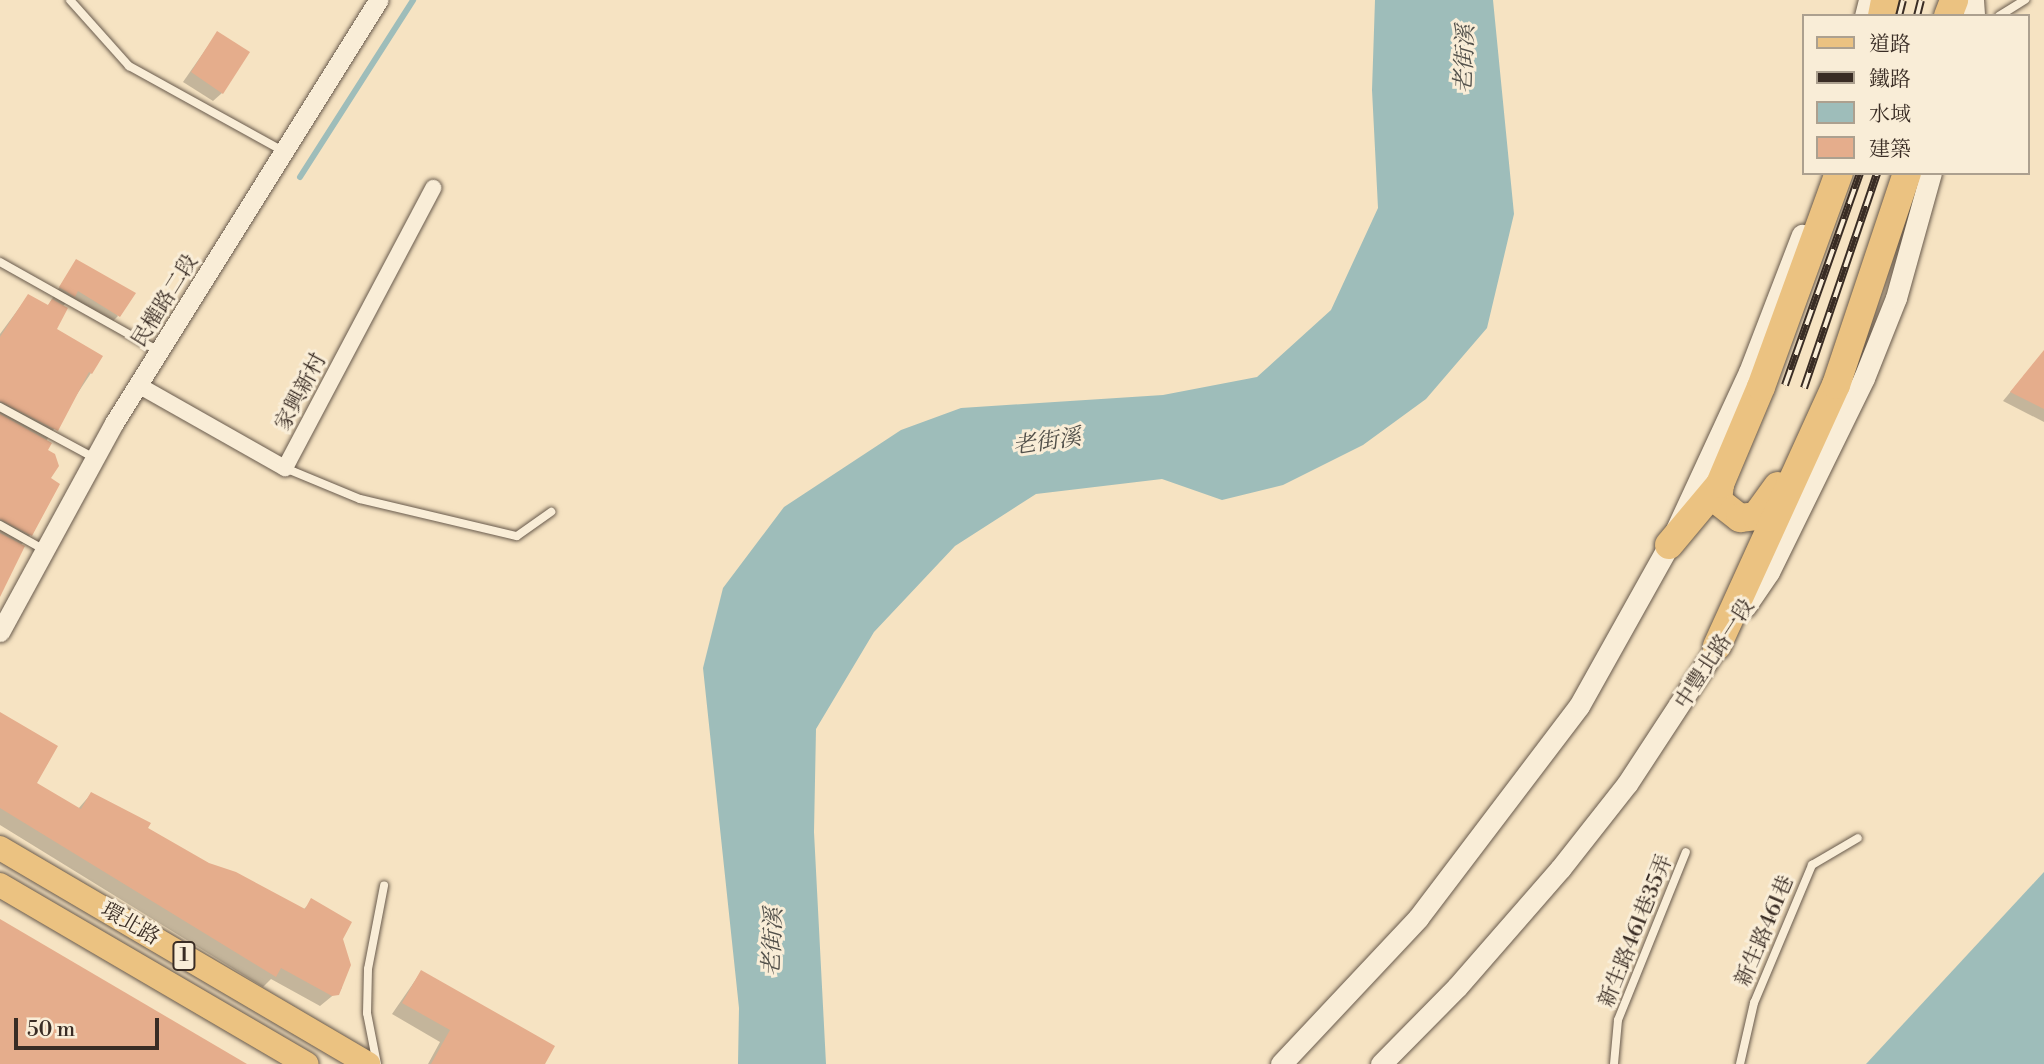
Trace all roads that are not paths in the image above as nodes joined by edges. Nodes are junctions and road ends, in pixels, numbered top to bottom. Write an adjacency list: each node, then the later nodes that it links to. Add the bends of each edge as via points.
1 (70, 0): 5 (lane, via 130,65)
2 (378, 0): 5 (street, 民權路二段)
3 (2025, 0): 4 (lane)
4 (2002, 14)
5 (285, 153): 12 (street, 民權路二段)
6 (1823, 175): 21 (main road, via 1749,372)
7 (1838, 175): 18 (highway, via 1761,387)
8 (1906, 175): 14 (highway)
9 (1930, 175): 24 (main road, 中豐北路一段, via 1896,298 1864,377 1769,572)
10 (433, 188): 17 (street, 家興新村)
11 (0, 262): 12 (lane)
12 (160, 351): 13 (street, 民權路二段)
13 (138, 385): 16 (street, 民權路二段); 17 (street, 家興新村)
14 (1836, 385): 18 (highway, via 1770,501 1756,516 1740,518 1727,510 1718,501); 24 (highway)
15 (0, 407): 16 (lane)
16 (96, 460): 22 (street, 民權路二段)
17 (285, 468): 19 (lane, via 360,499 517,536)
18 (1720, 484): 21 (highway)
19 (551, 512)
20 (0, 525): 22 (lane)
21 (1669, 545): 33 (main road, via 1579,706 1534,769 1418,918)
22 (44, 550): 23 (street, 民權路二段)
23 (0, 632)
24 (1717, 646): 34 (main road, 中豐北路一段, via 1627,784 1560,869 1457,987)
25 (1858, 838): 36 (lane, 新生路461巷, via 1812,865 1754,1003)
26 (0, 848): 31 (main road, 環北路 / 1)
27 (1686, 852): 35 (lane, 新生路461巷35弄, via 1618,1020)
28 (0, 885): 30 (main road, 環北路 / 1)
29 (384, 886): 32 (lane, via 368,969 367,1013)
30 (306, 1064)
31 (368, 1064)
32 (377, 1064)
33 (1281, 1064)
34 (1381, 1064)
35 (1614, 1064)
36 (1740, 1064)

